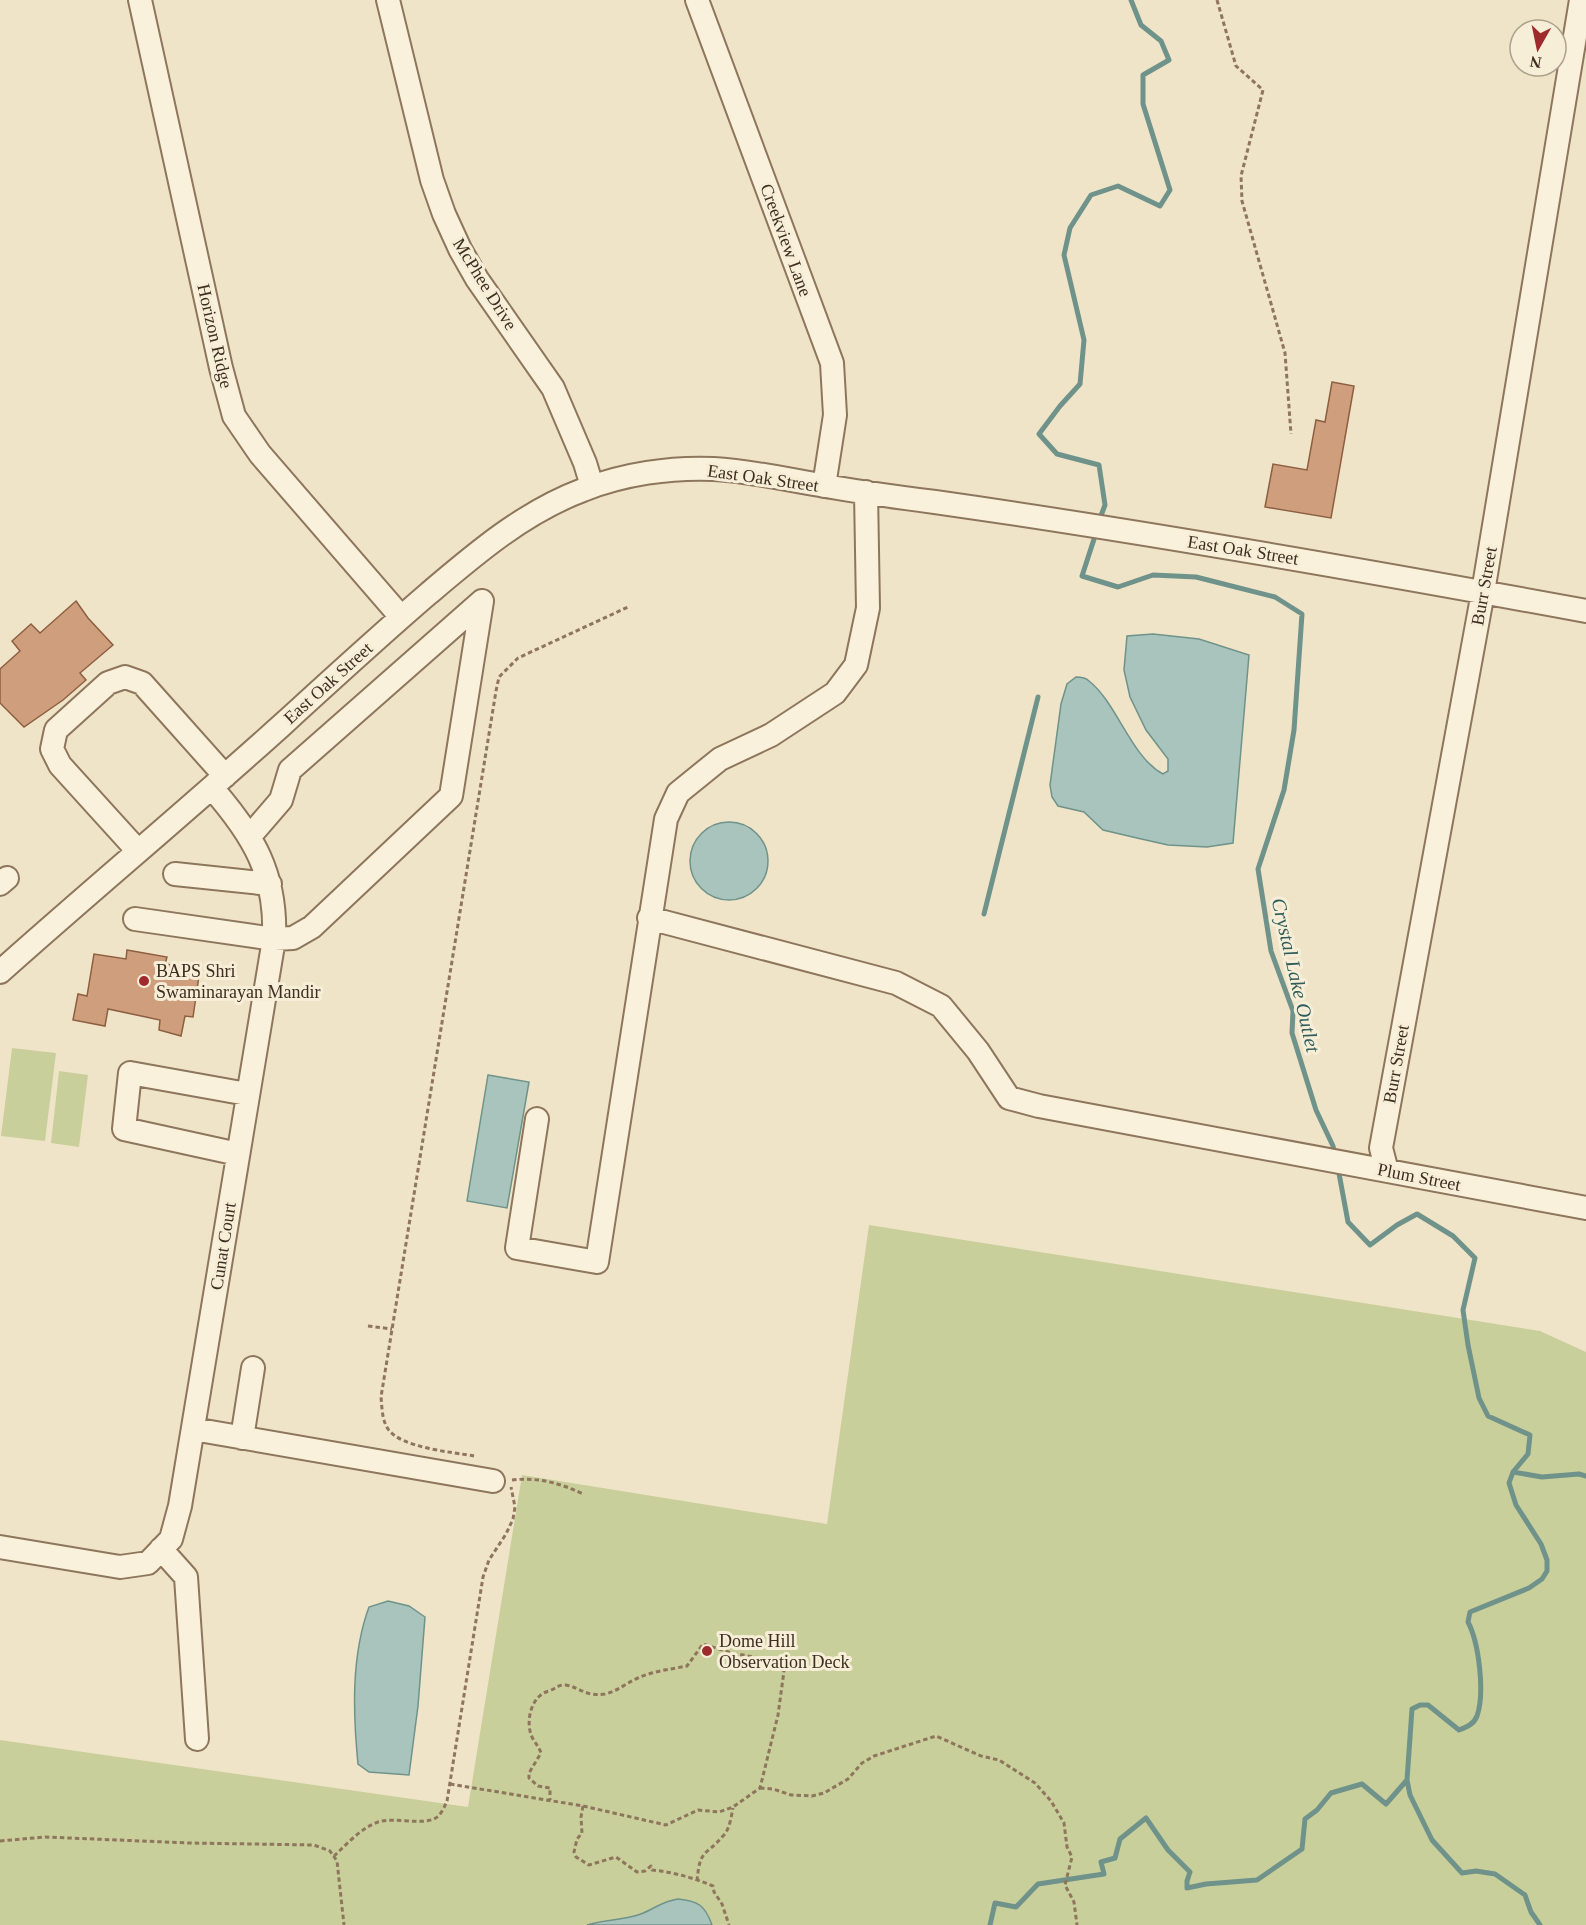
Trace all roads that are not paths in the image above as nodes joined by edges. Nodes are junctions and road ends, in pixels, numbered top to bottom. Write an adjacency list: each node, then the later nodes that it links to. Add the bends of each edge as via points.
1 (140, 0): 10 (street, Horizon Ridge, via 234,416 260,454)
2 (388, 0): 5 (street, McPhee Drive, via 432,180 444,214 477,279 553,388)
3 (697, 0): 6 (street, Creekview Lane, via 832,363 835,416)
4 (1581, 0): 8 (street, Burr Street)
5 (592, 486): 6 (street, East Oak Street, via 641,474 712,469); 10 (street, East Oak Street, via 502,534)
6 (824, 486): 7 (street, East Oak Street)
7 (866, 492): 8 (street, East Oak Street, via 1052,519); 16 (street, via 868,608 856,665 835,693 771,735 720,759 678,793 666,819)
8 (1483, 592): 9 (street, East Oak Street); 23 (street, Burr Street, via 1381,1148)
9 (1586, 611)
10 (401, 617): 11 (street, East Oak Street)
11 (219, 782): 12 (street, Cunat Court); 13 (street, East Oak Street); 13 (street, Cunat Court, via 142,683 125,677 108,683 56,730 52,749 60,765)
12 (250, 836): 15 (street, Cunat Court); 18 (street, via 281,800 291,770 482,601 451,796 312,927 293,938)
13 (138, 851): 19 (street, East Oak Street)
14 (175, 874): 15 (street)
15 (270, 885): 18 (street, Cunat Court)
16 (649, 918): 21 (street, via 597,1262 517,1248); 23 (street, Plum Street, via 896,983 941,1006 978,1051 1009,1098)
17 (135, 919): 18 (street)
18 (273, 939): 20 (street, Cunat Court)
19 (0, 972)
20 (248, 1094): 22 (street, Cunat Court); 22 (street, via 130,1073 124,1129)
21 (537, 1119)
22 (238, 1154): 26 (street, Cunat Court)
23 (1387, 1171): 24 (street, Plum Street)
24 (1586, 1208)
25 (253, 1368): 27 (street)
26 (193, 1429): 27 (street); 30 (street, Cunat Court, via 180,1506 171,1539)
27 (242, 1438): 28 (street)
28 (503, 1478)
29 (0, 1547): 30 (street, Cunat Court, via 120,1567 148,1563)
30 (161, 1549): 31 (street, via 186,1577)
31 (197, 1739)

